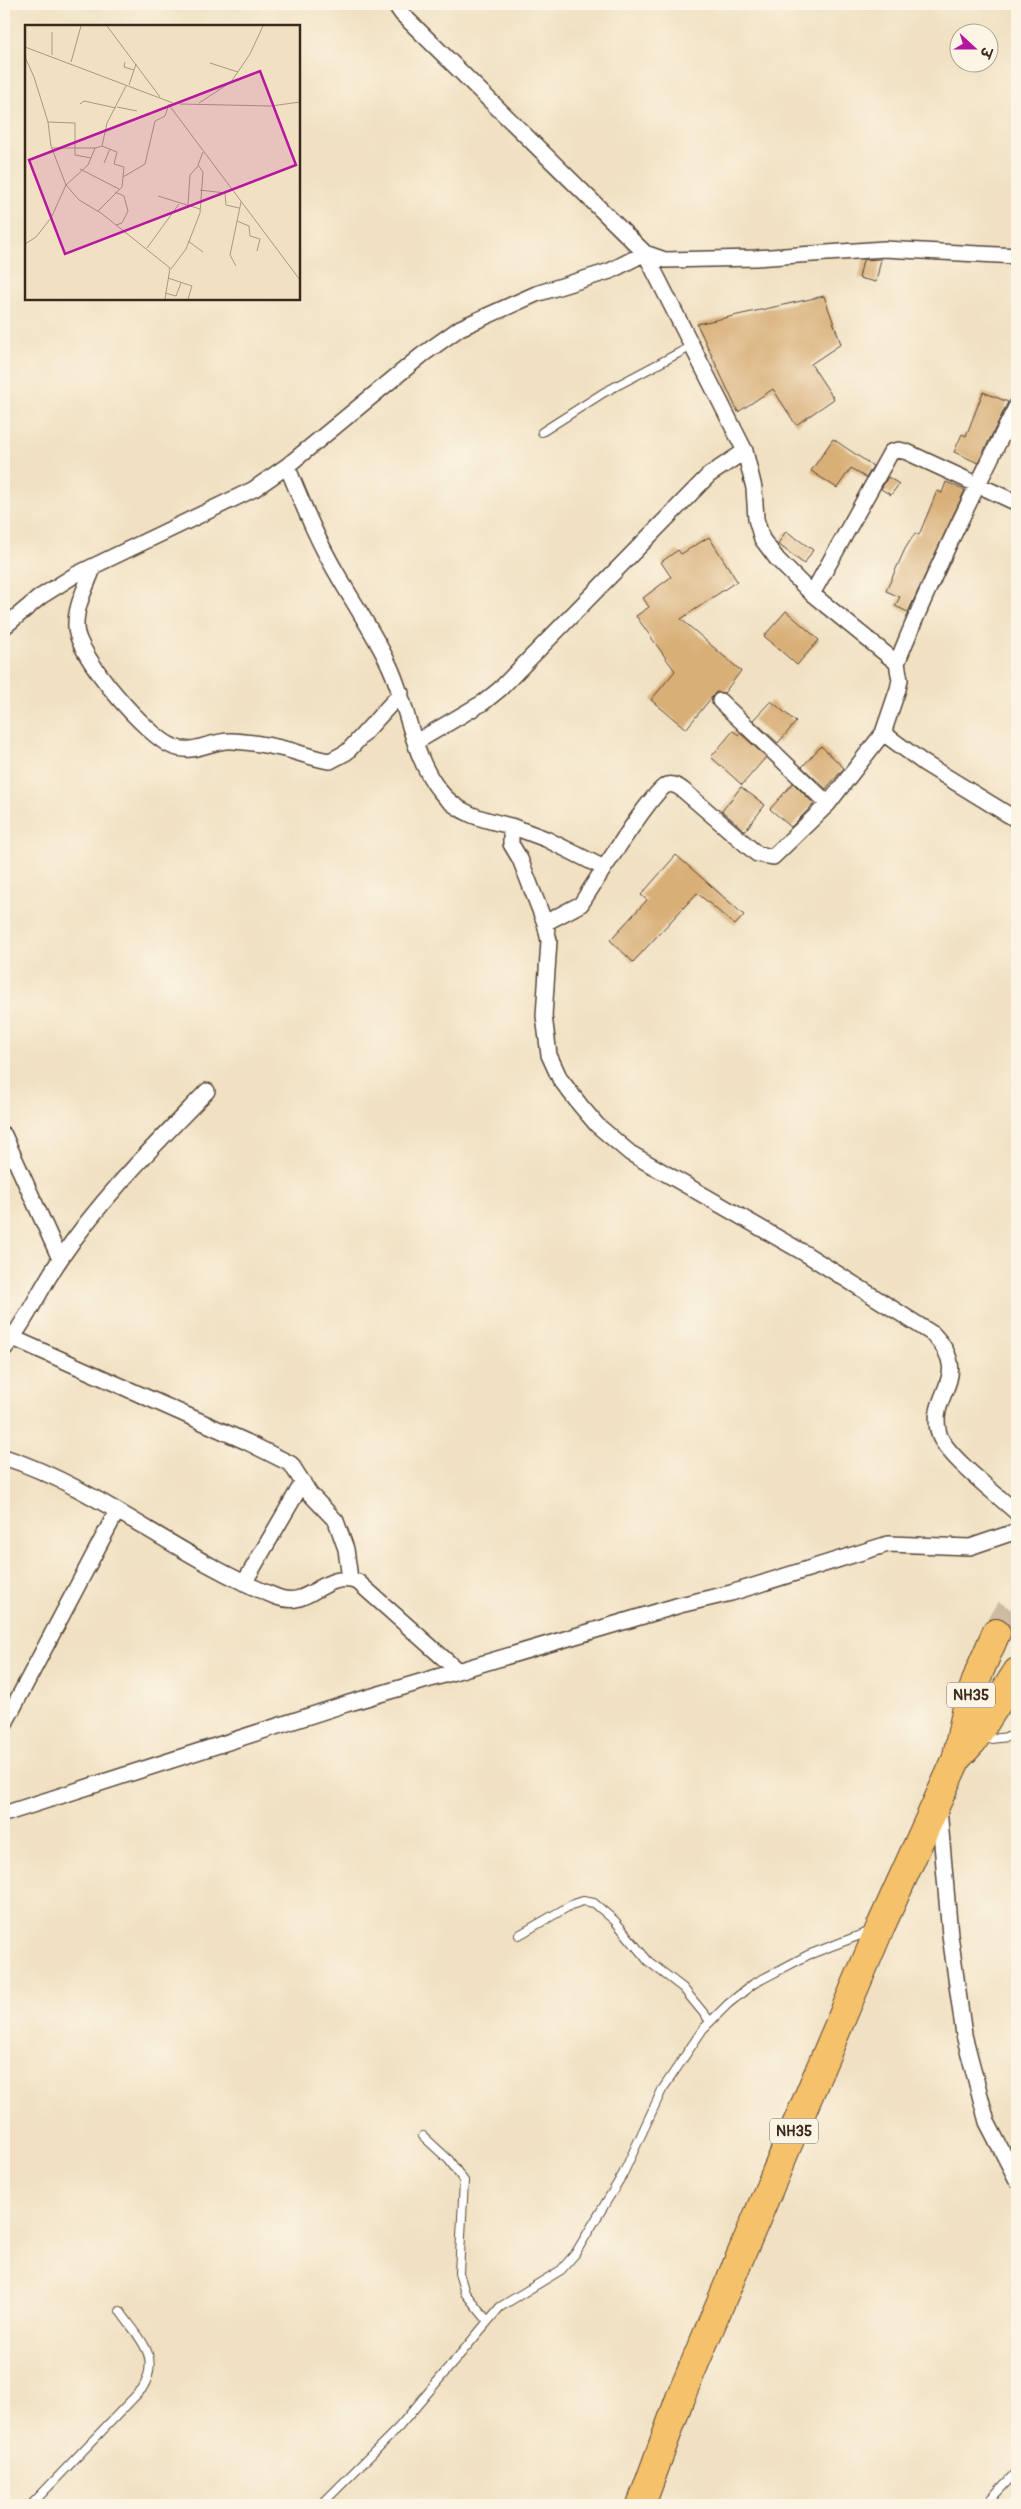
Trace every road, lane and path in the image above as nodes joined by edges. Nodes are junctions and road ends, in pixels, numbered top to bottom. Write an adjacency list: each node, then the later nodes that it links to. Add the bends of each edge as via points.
1 (395, 4): 2 (street)
2 (645, 253): 3 (street, via 665,260 884,250); 4 (street); 8 (street, via 610,271 536,294 460,328 422,355)
3 (1017, 256)
4 (692, 346): 6 (lane, via 603,393); 7 (street)
5 (1017, 405): 9 (street)
6 (542, 432)
7 (745, 450): 12 (street, via 762,539); 18 (street, via 709,475 494,695)
8 (287, 466): 11 (street, via 233,500); 15 (street, via 328,558 382,650)
9 (978, 485): 10 (street); 12 (street, via 907,452 891,452); 14 (street, via 921,603)
10 (1017, 503)
11 (94, 566): 13 (street, via 40,597); 15 (street, via 77,616 78,640 100,676 154,735 174,747 192,749 232,740 330,761 347,752)
12 (812, 594): 14 (street)
13 (4, 627)
14 (897, 663): 17 (street, via 900,680)
15 (402, 693): 18 (street)
16 (720, 702): 19 (street)
17 (883, 733): 19 (street); 20 (street, via 924,763)
18 (416, 742): 21 (street, via 429,776 452,804 474,818)
19 (828, 804): 22 (street, via 776,854 768,857 757,854 677,786 666,785)
20 (1017, 820)
21 (511, 826): 22 (street, via 546,839); 23 (street, via 512,844)
22 (604, 868): 23 (street, via 581,904)
23 (545, 923): 31 (street, via 549,949 544,1016 550,1055 560,1079 580,1105 597,1125 630,1153 806,1254 934,1334 945,1347 952,1367 939,1412 939,1435 954,1455)
24 (207, 1091): 26 (street, via 100,1206)
25 (4, 1134): 26 (street)
26 (60, 1258): 27 (street)
27 (8, 1343): 29 (street, via 283,1459)
28 (4, 1457): 30 (street, via 64,1481)
29 (304, 1482): 33 (street, via 310,1494 328,1510 341,1530); 34 (street)
30 (117, 1510): 34 (street); 38 (street)
31 (1017, 1513)
32 (1017, 1532): 36 (street, via 970,1547 902,1544 875,1547 730,1593)
33 (350, 1580): 34 (street, via 334,1580 297,1600 279,1598); 36 (street, via 364,1587)
34 (244, 1583)
35 (996, 1633): 40 (highway, NH35, via 967,1707)
36 (458, 1671): 42 (street)
37 (1017, 1672): 40 (highway, NH35)
38 (4, 1725)
39 (1017, 1736): 40 (lane)
40 (963, 1747): 41 (highway, NH35)
41 (938, 1798): 43 (highway, NH35); 47 (street, via 950,1935 964,2035 987,2122)
42 (4, 1814)
43 (880, 1928): 45 (lane, via 808,1954 753,1984); 53 (highway, NH35, via 680,2398)
44 (519, 1935): 45 (lane, via 571,1905 583,1901 594,1903 615,1920 648,1961 683,1988)
45 (710, 2022): 49 (lane, via 684,2054 662,2090 623,2174 575,2254 561,2270 513,2297)
46 (423, 2136): 49 (lane, via 464,2181 459,2273 465,2293)
47 (1017, 2180)
48 (120, 2311): 51 (lane, via 148,2352 151,2371 147,2380)
49 (487, 2320): 52 (lane, via 399,2427)
50 (1017, 2471): 54 (lane)
51 (31, 2505)
52 (321, 2505)
53 (642, 2505)
54 (985, 2505)

